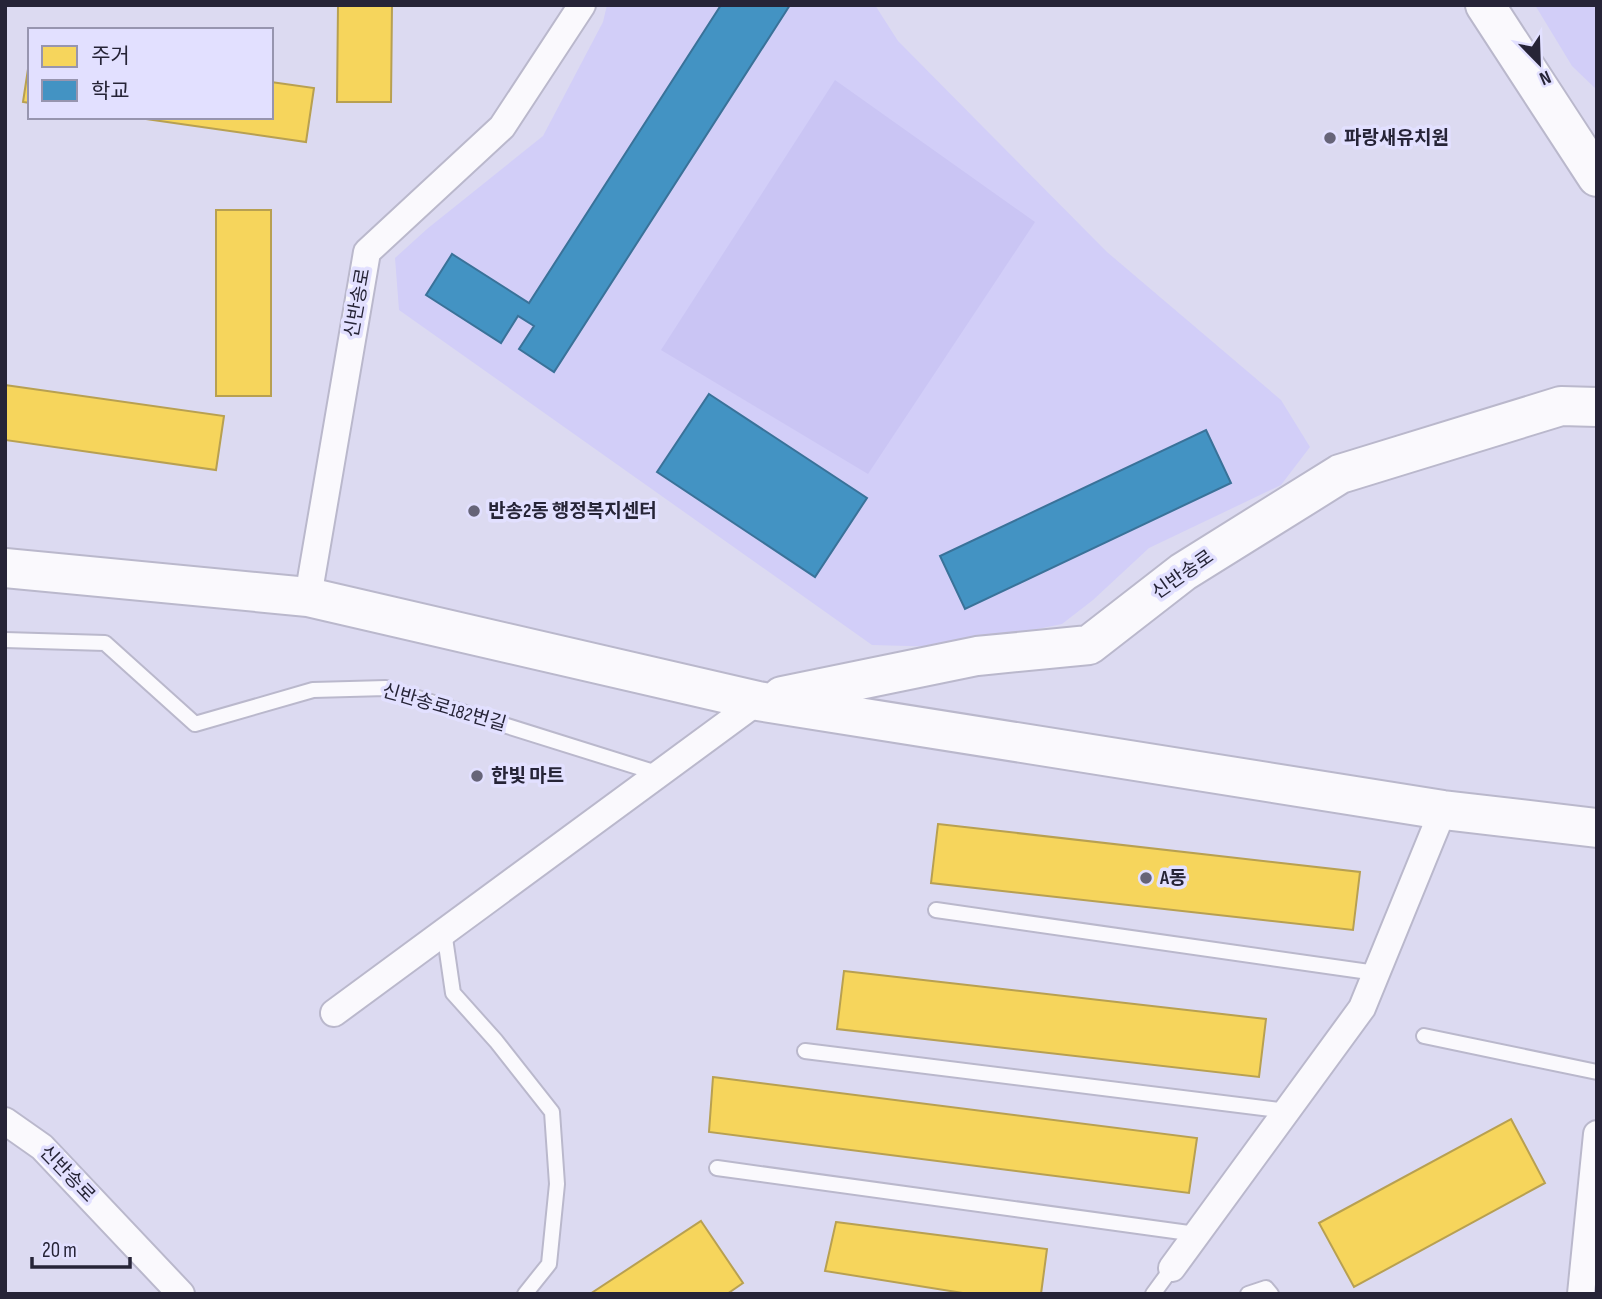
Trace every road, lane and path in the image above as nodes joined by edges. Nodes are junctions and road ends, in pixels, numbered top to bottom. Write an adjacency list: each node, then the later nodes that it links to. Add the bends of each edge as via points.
1 (582, 5): 6 (street, 신반송로, via 502,127 368,252)
2 (1485, 5): 3 (main road)
3 (1597, 177)
4 (1597, 407): 8 (main road, 신반송로, via 1561,406 1340,474 1183,572 1089,645 977,656)
5 (5, 568): 6 (main road, 신반송로)
6 (307, 597): 8 (main road, 신반송로)
7 (5, 640): 9 (lane, 신반송로182번길, via 106,643 195,724 313,690 386,688)
8 (758, 701): 9 (street); 10 (main road, 신반송로)
9 (660, 774): 13 (street)
10 (1443, 810): 11 (main road, 신반송로); 14 (street)
11 (1597, 828)
12 (936, 910): 14 (lane)
13 (444, 932): 15 (street); 27 (lane, via 453,993 552,1112 556,1184 549,1264)
14 (1376, 973): 19 (street, via 1362,1007)
15 (334, 1013)
16 (1424, 1036): 18 (lane)
17 (805, 1051): 19 (lane)
18 (1597, 1072)
19 (1287, 1111): 23 (street)
20 (5, 1121): 26 (street, 신반송로, via 42,1147)
21 (1597, 1134): 25 (street)
22 (717, 1168): 23 (lane)
23 (1196, 1234): 24 (street)
24 (1172, 1268): 28 (lane)
25 (1581, 1293): 31 (lane)
26 (181, 1294)
27 (524, 1294)
28 (1153, 1294)
29 (1248, 1294): 30 (lane, via 1266,1288)
30 (1271, 1294)
31 (1593, 1294)

